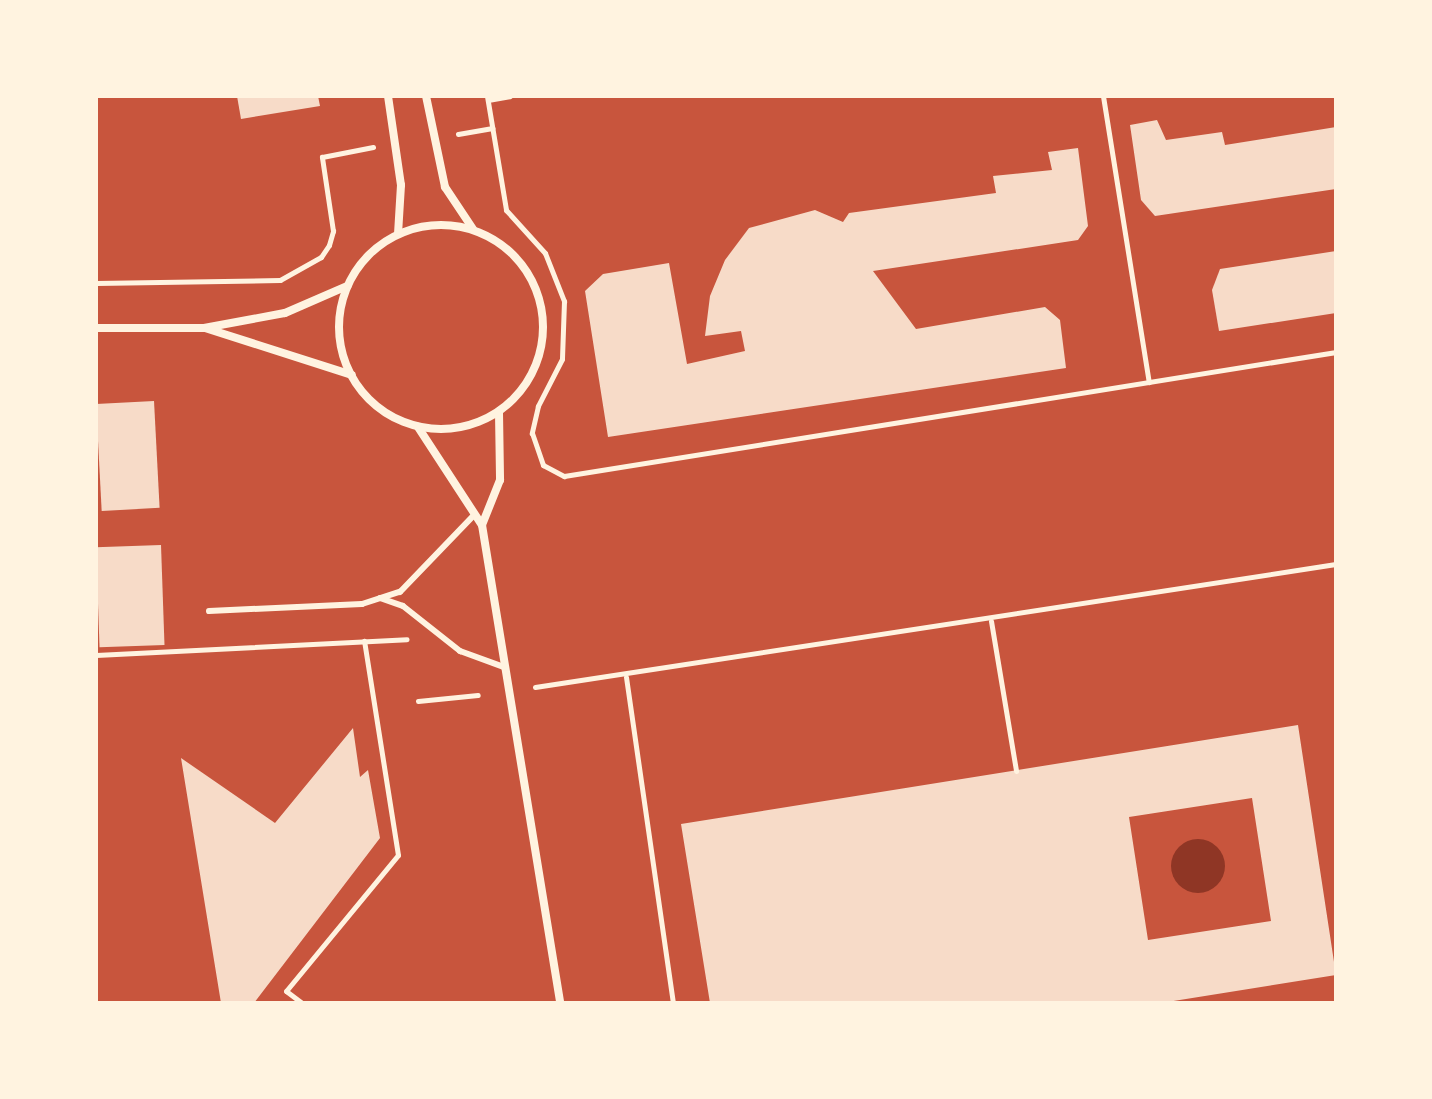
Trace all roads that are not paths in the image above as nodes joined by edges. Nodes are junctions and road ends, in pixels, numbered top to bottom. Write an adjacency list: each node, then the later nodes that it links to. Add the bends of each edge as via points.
1 (388, 96): 4 (street, via 401,185)
2 (426, 96): 3 (street, via 445,187)
3 (473, 229): 4 (street, via 423,226); 9 (street, via 502,244 525,267 539,297 544,329 539,362)
4 (398, 234): 5 (street, via 375,249)
5 (347, 286): 7 (street, via 285,313); 8 (street, via 339,330)
6 (96, 328): 7 (street)
7 (204, 328): 8 (street)
8 (352, 375): 10 (street, via 387,414)
9 (499, 413): 10 (street, via 474,425); 12 (street, via 500,480)
10 (418, 427): 11 (street)
11 (474, 515): 12 (street); 13 (lane, via 429,568 400,592)
12 (482, 525): 15 (street)
13 (380, 598): 14 (lane, via 362,604); 15 (lane, via 403,606 460,651)
14 (209, 611)
15 (504, 667): 16 (street)
16 (558, 991): 17 (street); 18 (street); 19 (street)
17 (554, 1003)
18 (560, 1003)
19 (568, 1003)

